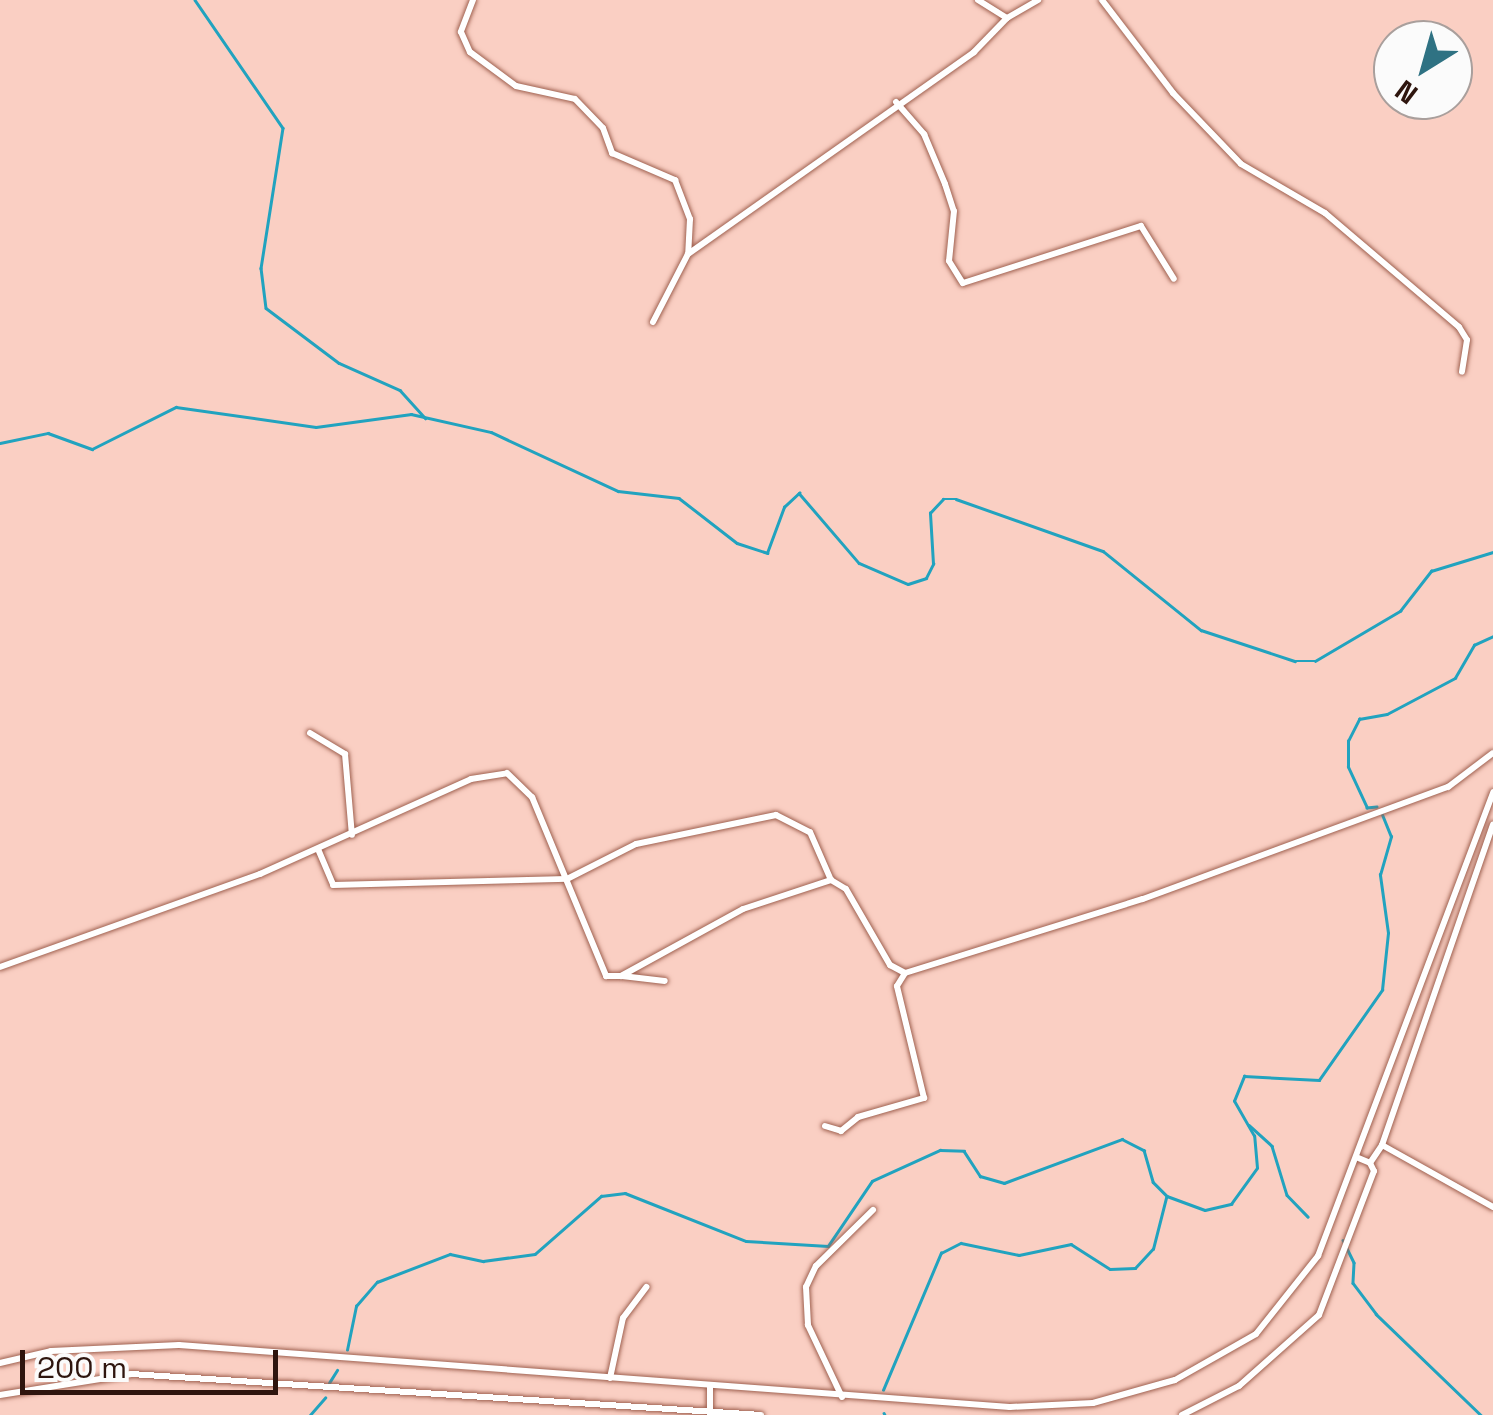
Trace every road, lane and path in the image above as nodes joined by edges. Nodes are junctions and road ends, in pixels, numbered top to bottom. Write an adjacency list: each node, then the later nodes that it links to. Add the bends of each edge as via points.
1 (473, 0): 7 (street, via 461,32 470,52 516,86 575,99 603,128 612,153 675,180 690,218)
2 (978, 0): 5 (street)
3 (1038, 0): 5 (street)
4 (1102, 0): 10 (street, via 1173,93 1242,164 1325,214 1459,328 1466,340)
5 (1007, 18): 6 (street, via 974,52)
6 (896, 102): 7 (street); 8 (street, via 924,134 945,184 954,211 950,260 963,283 1142,226)
7 (688, 254): 9 (street)
8 (1174, 279)
9 (653, 322)
10 (1462, 372)
11 (310, 733): 15 (street, via 345,754)
12 (1493, 753): 20 (street, via 1448,788 1144,898)
13 (1493, 792): 25 (street)
14 (1493, 824): 24 (street)
15 (352, 835): 16 (street); 17 (street, via 471,779 507,773 532,797)
16 (318, 850): 17 (street, via 333,885); 19 (street)
17 (566, 879): 18 (street, via 636,844 776,815 810,832); 21 (street, via 599,968)
18 (831, 880): 20 (street, via 846,889 890,966); 21 (street, via 710,924)
19 (0, 967)
20 (906, 973): 23 (street, via 897,986 924,1098 858,1117 841,1131)
21 (621, 976): 22 (street)
22 (665, 981)
23 (825, 1126)
24 (1382, 1145): 26 (street); 27 (street)
25 (1356, 1157): 26 (street); 34 (street, via 1301,1283 1276,1315 1215,1363 1093,1404)
26 (1370, 1163): 37 (street, via 1368,1189 1319,1315 1239,1386)
27 (1493, 1207)
28 (872, 1210): 34 (street, via 816,1266 806,1287 808,1325)
29 (646, 1287): 31 (street, via 623,1318)
30 (0, 1363): 31 (street, via 50,1351 179,1344)
31 (610, 1378): 32 (street)
32 (710, 1386): 34 (street); 35 (street)
33 (0, 1395): 35 (street, via 130,1374)
34 (842, 1397)
35 (710, 1412): 36 (street)
36 (761, 1415)
37 (1182, 1415)

